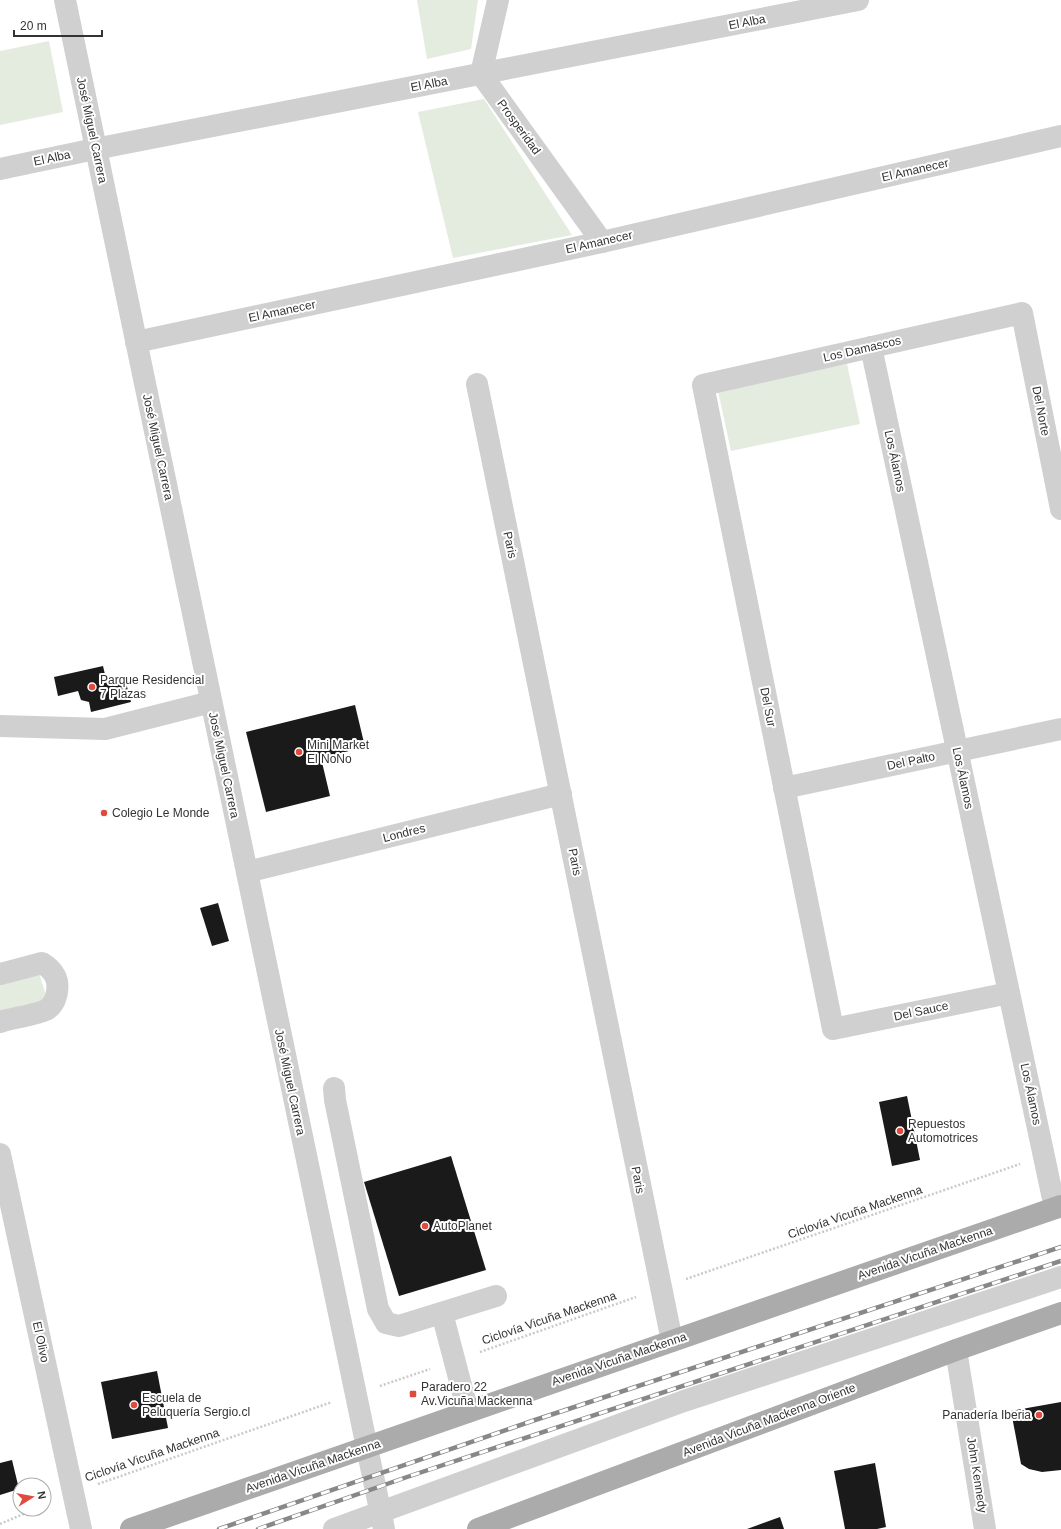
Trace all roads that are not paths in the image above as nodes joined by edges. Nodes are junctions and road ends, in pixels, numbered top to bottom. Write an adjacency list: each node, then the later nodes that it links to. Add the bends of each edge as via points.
1 (64, 0): 6 (street, José Miguel Carrera)
2 (498, 0): 4 (street)
3 (858, 0): 4 (street, El Alba)
4 (481, 74): 6 (street, El Alba); 8 (street, Prosperidad)
5 (1061, 136): 8 (street, El Amanecer)
6 (95, 149): 7 (street, El Alba); 10 (street, José Miguel Carrera)
7 (0, 169)
8 (602, 242): 10 (street, El Amanecer)
9 (1022, 313): 11 (street, Los Damascos); 14 (street, Del Norte)
10 (136, 342): 15 (street, José Miguel Carrera)
11 (871, 347): 13 (street, Los Damascos); 18 (street, Los Álamos)
12 (477, 384): 20 (street, Paris)
13 (703, 385): 19 (street, Del Sur)
14 (1061, 509)
15 (211, 702): 16 (street, via 105,728); 21 (street, José Miguel Carrera)
16 (0, 726)
17 (1061, 729): 18 (street, Del Palto)
18 (957, 751): 19 (street, Del Palto); 23 (street, Los Álamos)
19 (784, 788): 25 (street, Del Sur)
20 (561, 794): 21 (street, Londres); 33 (street, Paris)
21 (246, 872): 36 (street, José Miguel Carrera)
22 (0, 974): 24 (street, via 42,963 50,968 58,986 57,995 47,1010)
23 (1009, 993): 25 (street, Del Sauce); 28 (street, Los Álamos, via 1044,1156)
24 (0, 1022)
25 (833, 1029)
26 (334, 1088): 31 (street, via 378,1309 386,1323 399,1326)
27 (0, 1154): 38 (street, El Olivo)
28 (1058, 1207): 33 (main road, Avenida Vicuña Mackenna)
29 (1061, 1277): 37 (street, via 684,1401 535,1454)
30 (496, 1296): 31 (street)
31 (442, 1313): 35 (street)
32 (1061, 1313): 34 (main road, Avenida Vicuña Mackenna Oriente)
33 (672, 1340): 35 (main road, Avenida Vicuña Mackenna)
34 (956, 1350): 41 (main road, Avenida Vicuña Mackenna Oriente); 42 (street, John Kennedy)
35 (468, 1412): 36 (main road, Avenida Vicuña Mackenna)
36 (367, 1448): 37 (street, José Miguel Carrera); 39 (main road, Avenida Vicuña Mackenna)
37 (382, 1521): 40 (street)
38 (81, 1529)
39 (131, 1529)
40 (334, 1529)
41 (478, 1529)
42 (985, 1529)

